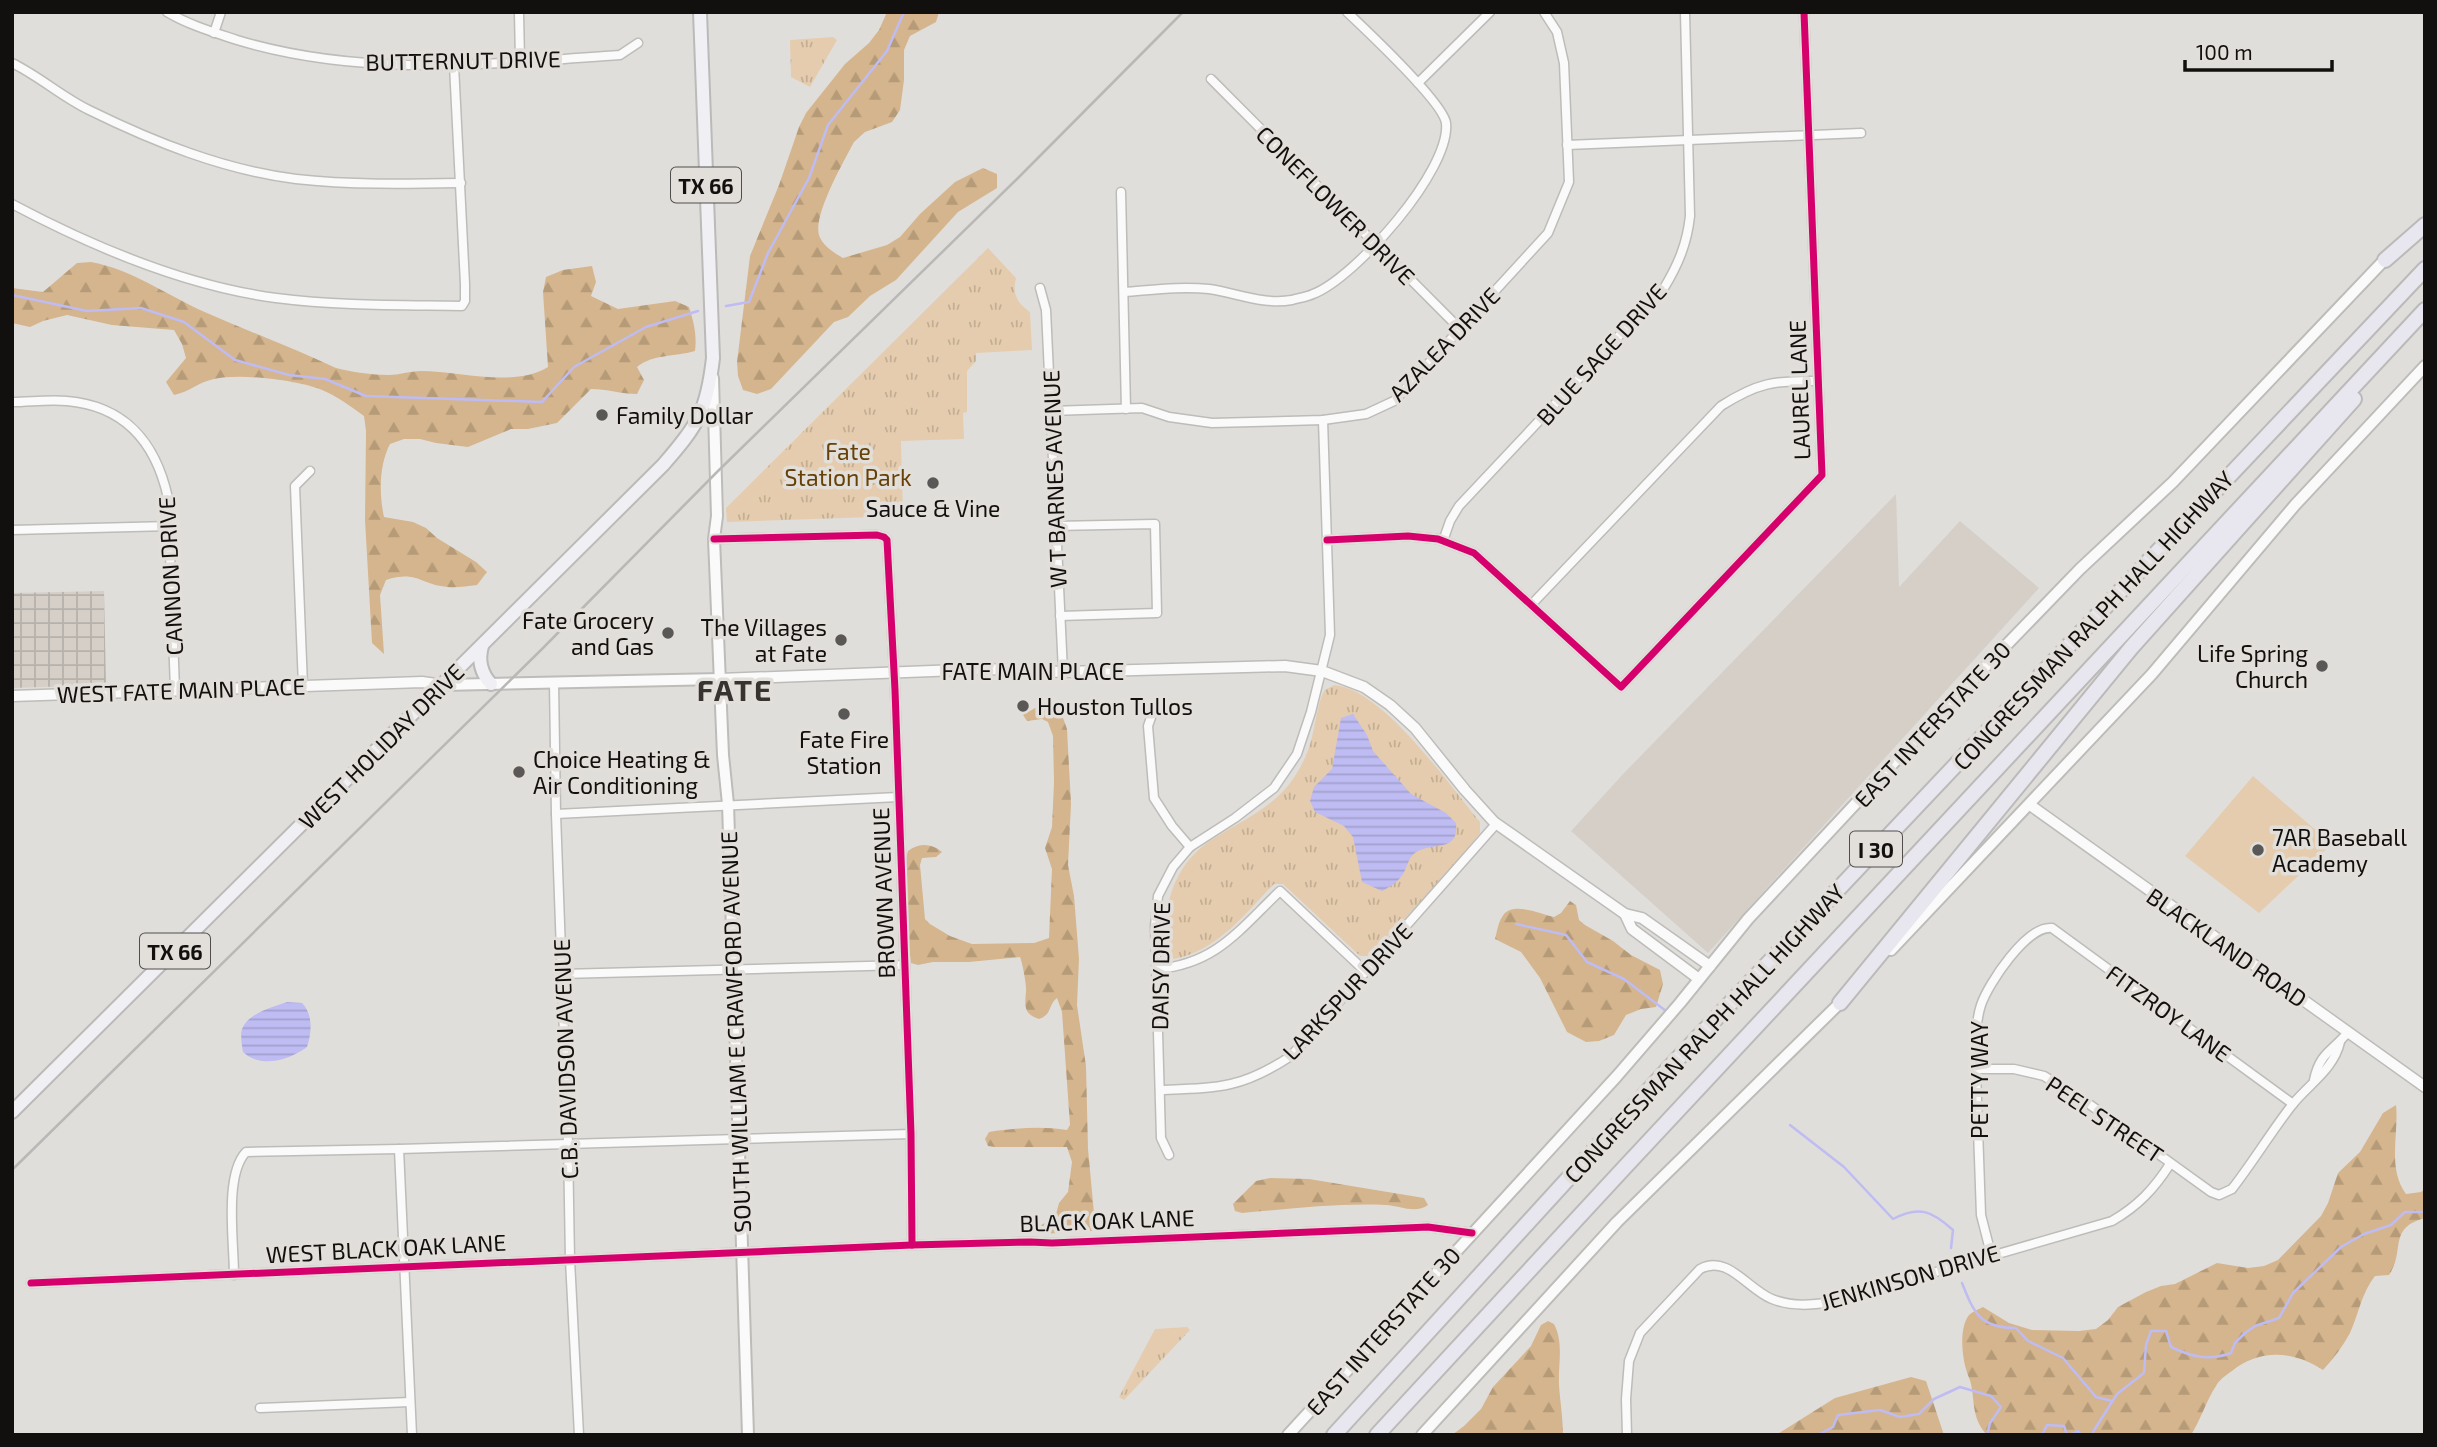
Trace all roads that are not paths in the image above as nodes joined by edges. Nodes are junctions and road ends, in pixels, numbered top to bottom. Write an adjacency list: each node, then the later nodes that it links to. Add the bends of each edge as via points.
1 (167, 12): 10 (street, BUTTERNUT DRIVE)
2 (221, 12): 10 (street)
3 (519, 12): 12 (street)
4 (700, 12): 33 (main road, TX 66)
5 (1348, 12): 16 (street)
6 (1490, 12): 16 (street)
7 (1544, 12): 20 (street, AZALEA DRIVE, via 1557,32 1564,63)
8 (1685, 12): 19 (street, BLUE SAGE DRIVE)
9 (1804, 12): 18 (street, LAUREL LANE)
10 (214, 33): 14 (street, BUTTERNUT DRIVE, via 330,60)
11 (638, 43): 12 (street, BUTTERNUT DRIVE, via 620,55)
12 (520, 61): 14 (street, BUTTERNUT DRIVE)
13 (12, 63): 21 (street, via 88,110 171,145 249,170 296,179)
14 (454, 65): 21 (street)
15 (1210, 79): 26 (street, CONEFLOWER DRIVE)
16 (1418, 83): 26 (street, via 1443,114 1443,143 1422,188)
17 (1861, 133): 18 (street)
18 (1809, 135): 19 (street); 35 (street, LAUREL LANE)
19 (1688, 140): 20 (street); 46 (street, BLUE SAGE DRIVE, via 1688,236 1664,288 1460,506)
20 (1567, 145): 32 (street, AZALEA DRIVE, via 1569,182 1548,233)
21 (461, 183): 23 (street, via 462,306 359,306 226,287 122,256)
22 (1121, 192): 30 (street)
23 (12, 204)
24 (2425, 216): 27 (main road, EAST INTERSTATE 30)
25 (2425, 225): 27 (highway)
26 (1375, 244): 30 (street, via 1341,276 1314,294 1291,300 1265,302 1200,289); 32 (street, CONEFLOWER DRIVE)
27 (2385, 260): 71 (main road, EAST INTERSTATE 30, via 2173,482 2080,569 1937,717 1748,919)
28 (2425, 269): 104 (highway, CONGRESSMAN RALPH HALL HIGHWAY / I 30, via 1671,1067)
29 (1040, 288): 38 (street, W T BARNES AVENUE, via 1046,310)
30 (1124, 292): 37 (street)
31 (2425, 313): 77 (highway, via 2131,648); 105 (highway, CONGRESSMAN RALPH HALL HIGHWAY / I 30)
32 (1461, 330): 39 (street, AZALEA DRIVE, via 1394,401 1366,414)
33 (713, 358): 44 (main road, SOUTH WILLIAM E CRAWFORD AVENUE); 49 (main road, WEST HOLIDAY DRIVE / TX 66, via 704,408 675,452)
34 (2425, 366): 64 (main road, via 2295,505 2152,674)
35 (1818, 381): 47 (street, via 1771,383 1746,390 1721,406); 47 (street, LAUREL LANE, via 1822,475 1621,687)
36 (12, 402): 41 (street, CANNON DRIVE, via 88,404 133,429 162,472)
37 (1126, 409): 38 (street, AZALEA DRIVE); 39 (street, AZALEA DRIVE, via 1142,408 1212,423)
38 (1051, 411): 42 (street, W T BARNES AVENUE)
39 (1322, 420): 45 (street, DAISY DRIVE)
40 (310, 471): 58 (street, via 295,486)
41 (171, 526): 43 (street); 59 (street, CANNON DRIVE)
42 (1055, 526): 48 (street, W T BARNES AVENUE); 48 (street, via 1155,524 1157,613)
43 (12, 530)
44 (714, 539): 52 (street, BROWN AVENUE, via 884,537); 53 (main road, SOUTH WILLIAM E CRAWFORD AVENUE)
45 (1327, 540): 46 (street, via 1408,536); 50 (street, DAISY DRIVE, via 1330,635)
46 (1444, 541): 47 (street, via 1474,553)
47 (1531, 605)
48 (1060, 616): 51 (street, W T BARNES AVENUE)
49 (482, 646): 56 (main road, via 480,664); 57 (main road, WEST HOLIDAY DRIVE / TX 66)
50 (1322, 671): 51 (street, FATE MAIN PLACE, via 1286,666); 66 (street, FATE MAIN PLACE, via 1364,687 1390,705); 67 (street, DAISY DRIVE, via 1297,754 1274,788)
51 (1063, 672): 52 (street, FATE MAIN PLACE)
52 (894, 673): 53 (street, FATE MAIN PLACE); 62 (street, BROWN AVENUE)
53 (720, 679): 54 (main road, FATE MAIN PLACE); 63 (main road, SOUTH WILLIAM E CRAWFORD AVENUE)
54 (554, 682): 56 (main road, FATE MAIN PLACE); 65 (street, C.B. DAVIDSON AVENUE)
55 (350, 684): 57 (street, FATE MAIN PLACE); 58 (street, WEST FATE MAIN PLACE)
56 (491, 684): 57 (main road, FATE MAIN PLACE)
57 (443, 685): 83 (main road, WEST HOLIDAY DRIVE / TX 66)
58 (303, 686): 59 (street, WEST FATE MAIN PLACE)
59 (175, 690): 60 (street, WEST FATE MAIN PLACE)
60 (12, 696)
61 (1155, 706): 67 (street, via 1148,726 1154,798)
62 (898, 797): 63 (street); 70 (street, BROWN AVENUE)
63 (728, 804): 65 (street); 72 (main road, SOUTH WILLIAM E CRAWFORD AVENUE)
64 (2029, 805): 77 (main road); 78 (street, BLACKLAND ROAD)
65 (556, 814): 75 (street, C.B. DAVIDSON AVENUE)
66 (1496, 824): 68 (street, FATE MAIN PLACE); 74 (street, LARKSPUR DRIVE)
67 (1190, 847): 73 (street, DAISY DRIVE, via 1158,896)
68 (1625, 914): 71 (street, FATE MAIN PLACE, via 1642,918); 76 (street, FATE MAIN PLACE, via 1632,929)
69 (2042, 928): 79 (street, PETTY WAY, via 2022,944 1984,996 1977,1020); 82 (street, FITZROY LANE, via 2052,928)
70 (905, 965): 72 (street); 84 (street, BROWN AVENUE)
71 (1710, 966): 76 (main road, EAST INTERSTATE 30)
72 (734, 968): 75 (street); 85 (main road, SOUTH WILLIAM E CRAWFORD AVENUE)
73 (1157, 969): 74 (street, via 1182,966 1220,947 1280,891); 81 (street, DAISY DRIVE)
74 (1366, 972): 81 (street, LARKSPUR DRIVE, via 1299,1048 1270,1070 1245,1082 1213,1088)
75 (562, 974): 86 (street, C.B. DAVIDSON AVENUE)
76 (1699, 979): 90 (main road, EAST INTERSTATE 30)
77 (1840, 1003): 106 (main road, via 1617,1222)
78 (2348, 1032): 80 (street, BLACKLAND ROAD); 82 (street, via 2325,1073)
79 (1976, 1069): 89 (street, PEEL STREET, via 2014,1069 2045,1076); 93 (street, PETTY WAY, via 1981,1215)
80 (2425, 1087)
81 (1160, 1090): 88 (street, DAISY DRIVE, via 1161,1138)
82 (2293, 1104): 89 (street, PEEL STREET, via 2238,1182 2224,1194 2211,1192)
83 (12, 1112)
84 (911, 1133): 85 (street); 91 (street, BROWN AVENUE)
85 (738, 1139): 86 (street); 92 (main road, SOUTH WILLIAM E CRAWFORD AVENUE)
86 (568, 1144): 87 (street); 94 (street, C.B. DAVIDSON AVENUE)
87 (400, 1149): 95 (street); 96 (street, via 246,1152 238,1160 233,1182)
88 (1169, 1155)
89 (2171, 1164): 93 (street, JENKINSON DRIVE, via 2139,1204 2112,1221)
90 (1472, 1233): 91 (street, BLACK OAK LANE, via 1428,1227); 103 (main road, EAST INTERSTATE 30)
91 (912, 1245): 92 (street, BLACK OAK LANE)
92 (743, 1251): 94 (street, WEST BLACK OAK LANE); 102 (main road, SOUTH WILLIAM E CRAWFORD AVENUE)
93 (1991, 1254): 107 (street, JENKINSON DRIVE, via 1814,1305 1769,1297 1729,1269 1706,1266 1640,1333 1629,1361)
94 (570, 1260): 95 (street, WEST BLACK OAK LANE); 101 (street, C.B. DAVIDSON AVENUE)
95 (405, 1266): 96 (street, WEST BLACK OAK LANE); 98 (street)
96 (234, 1275): 97 (street, WEST BLACK OAK LANE)
97 (31, 1283)
98 (410, 1402): 99 (street); 100 (street)
99 (260, 1408)
100 (412, 1435)
101 (579, 1435)
102 (748, 1435)
103 (1288, 1435)
104 (1334, 1435)
105 (1377, 1435)
106 (1422, 1435)
107 (1628, 1435)

